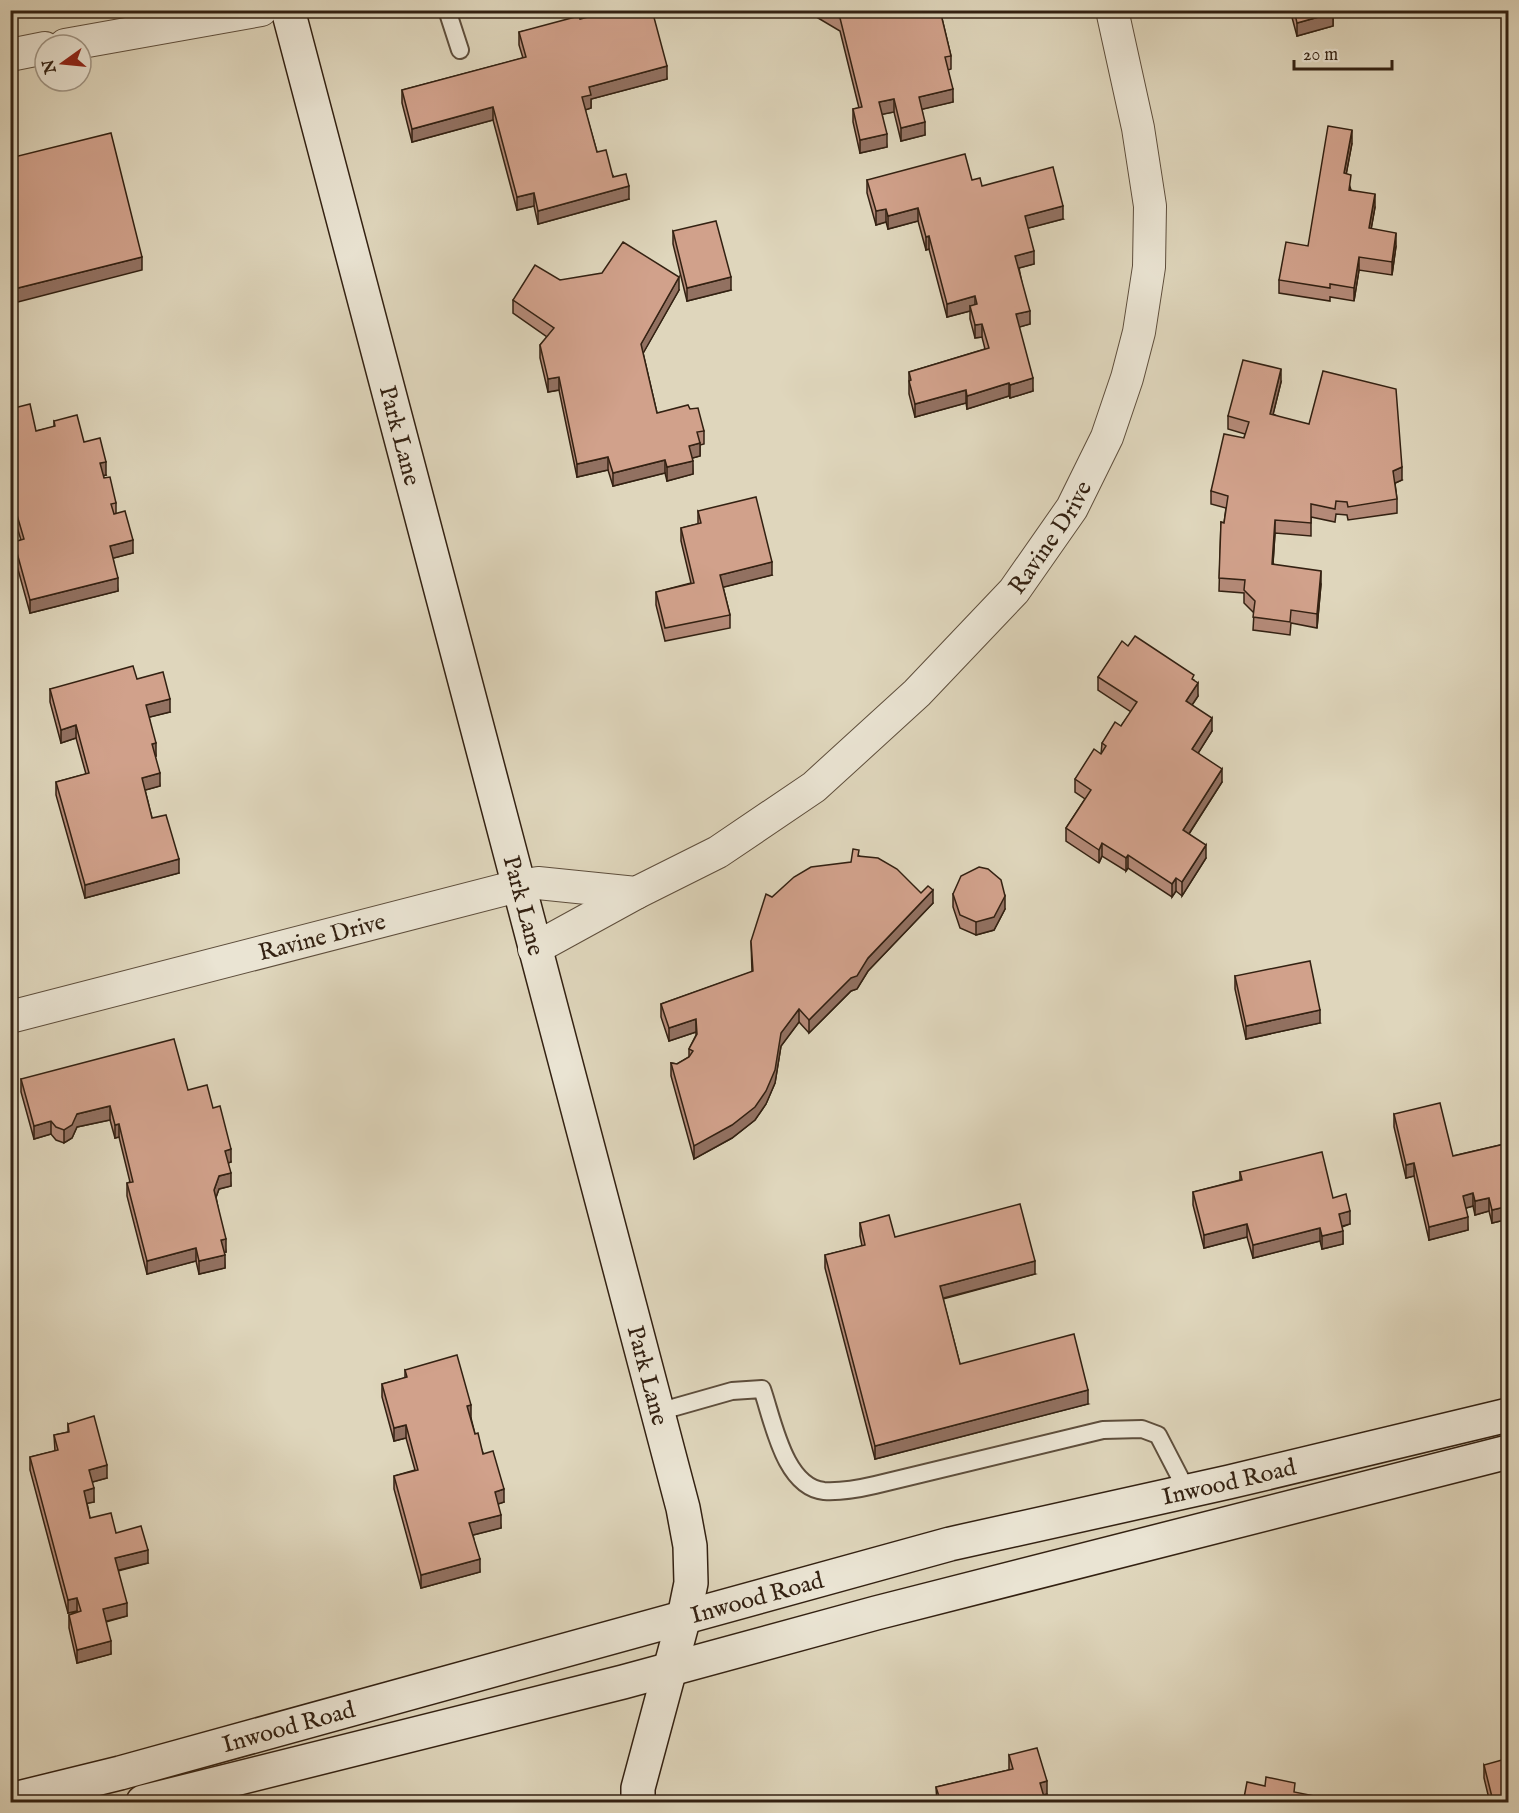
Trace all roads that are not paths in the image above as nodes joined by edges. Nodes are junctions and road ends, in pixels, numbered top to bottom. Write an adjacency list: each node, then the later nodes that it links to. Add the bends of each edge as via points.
1 (261, 10): 5 (street)
2 (288, 10): 9 (main road, Park Lane)
3 (447, 10): 7 (lane)
4 (1112, 10): 10 (street, Ravine Drive, via 1138,128 1150,206 1149,267 1127,378 1107,437 1072,508 1014,591 917,693 814,787 718,852)
5 (93, 40)
6 (33, 50): 8 (street)
7 (460, 50)
8 (10, 55)
9 (518, 886): 10 (street, Ravine Drive, via 538,883); 11 (main road, Park Lane); 12 (street, Ravine Drive)
10 (636, 893): 11 (street, Ravine Drive)
11 (534, 949): 13 (main road, Park Lane)
12 (10, 1017)
13 (658, 1412): 17 (lane, via 732,1390 762,1389 785,1458 802,1480 821,1491 875,1485 1103,1430 1142,1429 1158,1435); 19 (main road, Park Lane, via 690,1546 691,1583)
14 (1509, 1415): 16 (main road, Inwood Road)
15 (1509, 1452): 18 (main road, Inwood Road)
16 (1229, 1482): 17 (main road, Inwood Road); 18 (main road)
17 (1187, 1491): 19 (main road, Inwood Road, via 950,1544)
18 (1240, 1519): 20 (main road, Inwood Road, via 876,1612)
19 (684, 1617): 20 (main road, Park Lane); 21 (main road, Inwood Road)
20 (670, 1670): 23 (main road, Inwood Road); 24 (main road, Park Lane, via 641,1777)
21 (125, 1788): 22 (main road, Inwood Road)
22 (10, 1800)
23 (143, 1803)
24 (638, 1803)

